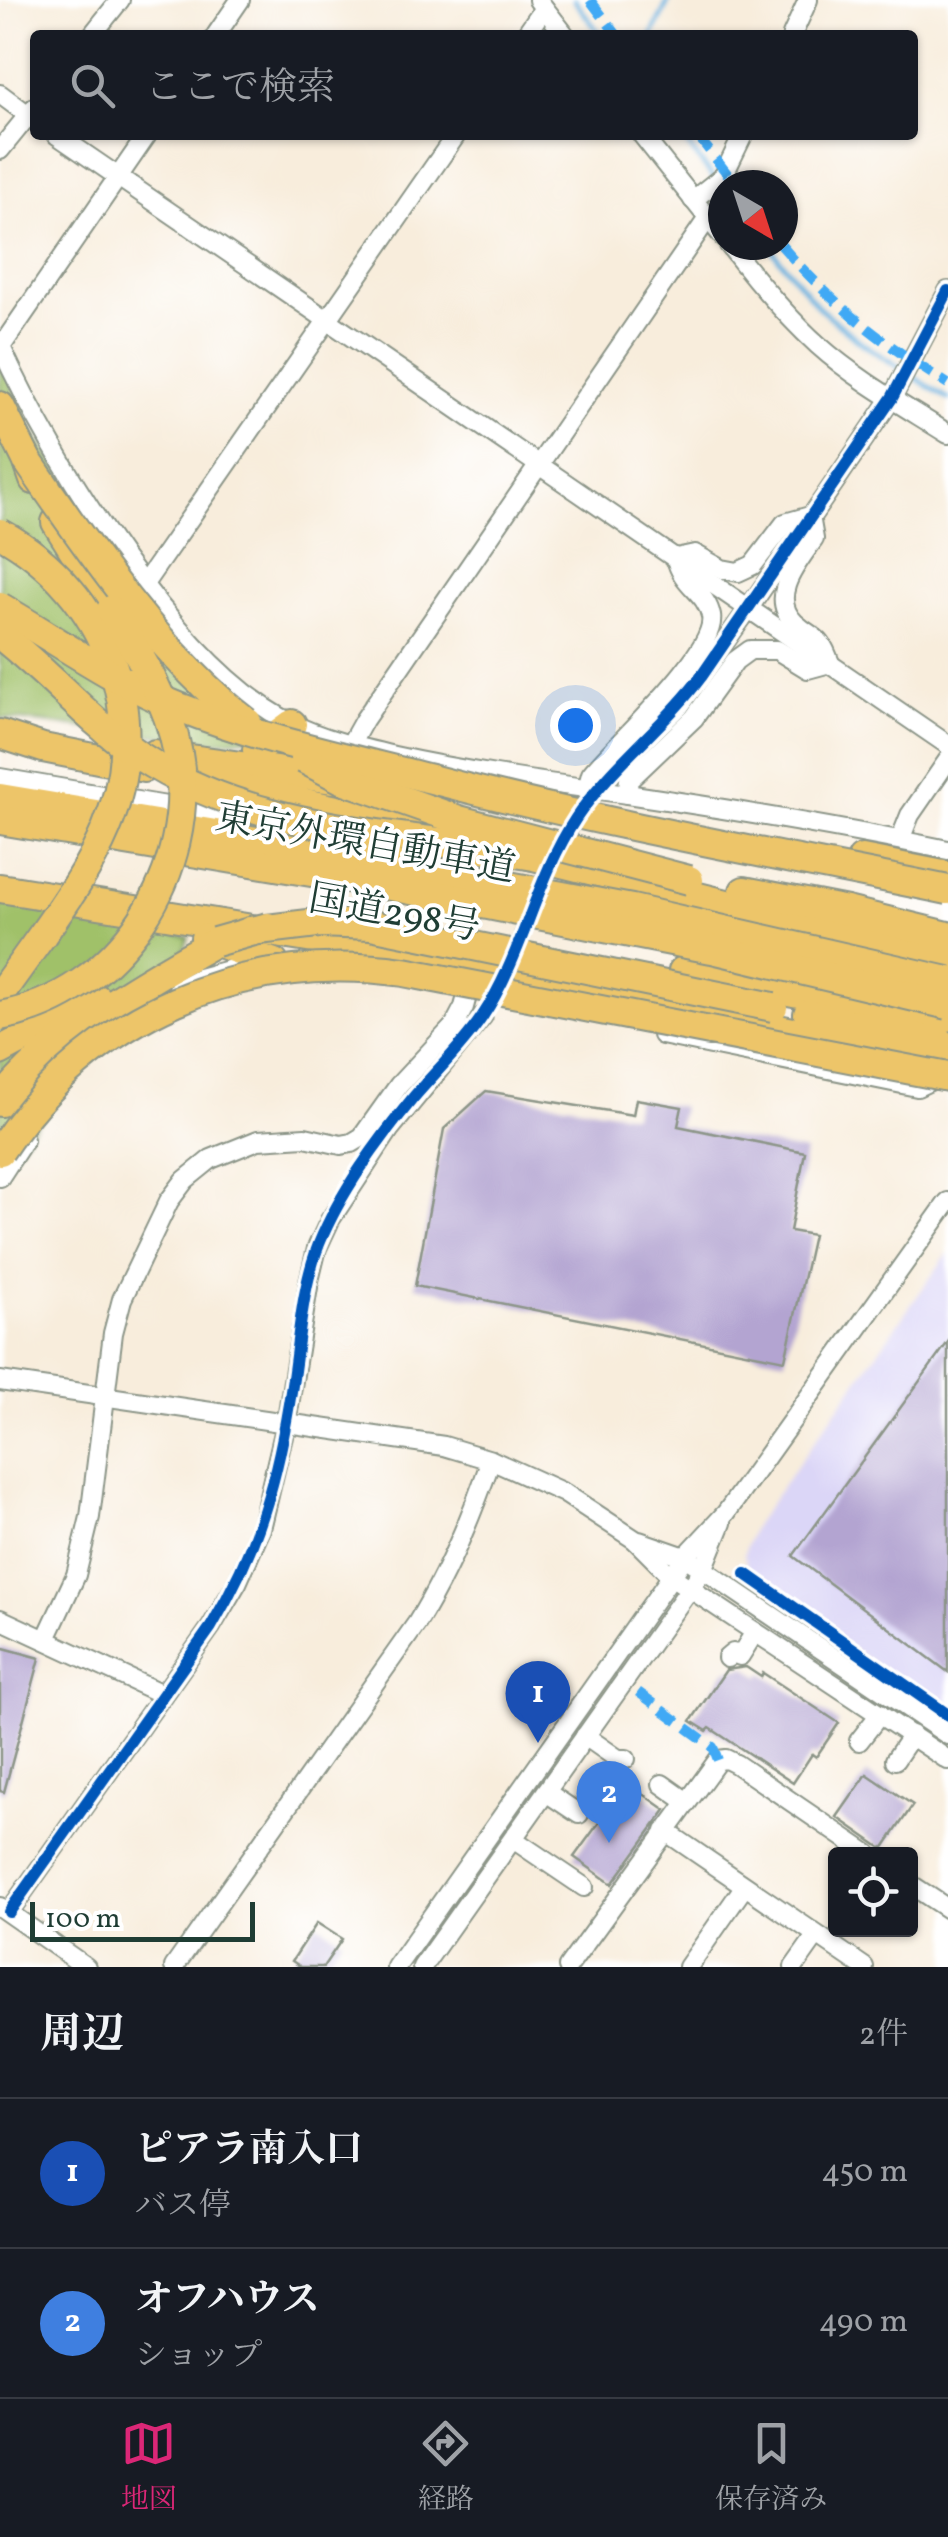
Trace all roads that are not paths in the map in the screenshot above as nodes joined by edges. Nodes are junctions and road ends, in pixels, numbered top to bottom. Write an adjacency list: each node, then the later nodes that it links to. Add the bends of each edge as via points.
1 (120, 0): 5 (street)
2 (240, 0): 6 (street)
3 (808, 0): 9 (street)
4 (541, 4): 7 (street); 8 (street)
5 (96, 30)
6 (219, 30)
7 (528, 30)
8 (560, 30)
9 (794, 30)
10 (0, 94): 11 (street)
11 (30, 113)
12 (30, 118): 18 (street)
13 (64, 140): 19 (street)
14 (143, 140): 19 (street)
15 (453, 140): 24 (street)
16 (646, 140): 20 (street)
17 (741, 140): 20 (street, via 726,172)
18 (0, 150)
19 (118, 176): 24 (street); 25 (street)
20 (693, 200): 21 (street)
21 (708, 218): 30 (street)
22 (741, 260): 26 (street, via 809,336)
23 (948, 291): 26 (street)
24 (328, 320): 30 (street); 34 (street)
25 (0, 346): 34 (street, via 72,480)
26 (892, 398): 28 (street); 31 (street)
27 (0, 406): 29 (highway)
28 (948, 434)
29 (27, 460): 56 (highway, bridge, via 170,649 224,704 277,743 394,799); 71 (highway, bridge, via 38,495 155,685 177,750 181,812 165,879 130,938 74,988)
30 (540, 465): 33 (street); 41 (street)
31 (810, 516): 33 (street, via 785,524 754,565 738,572 695,554); 36 (street); 38 (street, via 814,539 790,573 784,606 792,621 822,642)
32 (0, 533): 68 (highway, bridge, via 56,573 92,619 114,664 125,724 122,772 107,828 79,882)
33 (676, 558): 36 (street); 47 (street, via 680,576 708,607 712,627 661,699 590,774)
34 (144, 584): 39 (street, via 215,665)
35 (0, 607): 58 (highway, bridge, via 137,688 286,741 599,821)
36 (749, 608): 38 (street); 45 (street, via 679,707)
37 (0, 634): 56 (highway, bridge, via 118,740 229,802 295,820)
38 (830, 664): 42 (street); 49 (street, via 808,669 776,650 750,650 694,718 629,780)
39 (292, 724): 41 (street); 43 (highway, via 249,754)
40 (0, 733): 43 (highway); 48 (highway)
41 (350, 745): 47 (street)
42 (948, 745)
43 (197, 760): 55 (highway, via 771,842)
44 (948, 760): 52 (street)
45 (614, 769)
46 (0, 778): 48 (street, via 214,814 236,814)
47 (587, 789): 49 (street)
48 (262, 792): 61 (highway)
49 (627, 794): 52 (street)
50 (0, 798): 54 (highway, 東京外環自動車道)
51 (0, 820): 54 (highway, 東京外環自動車道)
52 (900, 840): 53 (street)
53 (948, 850)
54 (368, 870): 67 (highway, 東京外環自動車道, bridge, via 651,913); 70 (highway, 東京外環自動車道, bridge)
55 (948, 876)
56 (689, 880): 61 (highway)
57 (0, 888): 59 (highway, 国道298号)
58 (948, 890)
59 (132, 907): 66 (highway); 76 (highway, 国道298号)
60 (948, 920): 61 (highway, via 905,912)
61 (845, 922): 63 (highway); 65 (highway)
62 (250, 931): 64 (highway, bridge); 73 (highway, bridge, via 335,916 393,919); 74 (highway, bridge, via 370,925)
63 (948, 936)
64 (215, 942): 75 (highway); 78 (highway, via 89,1022)
65 (948, 959)
66 (274, 964): 69 (street, via 366,973); 80 (street, via 199,978 158,1004 47,1112)
67 (948, 981)
68 (0, 994)
69 (467, 996): 77 (street, via 917,1086); 83 (street, via 454,1026 352,1144 306,1137 258,1140 230,1149 185,1180 150,1234 122,1299)
70 (948, 1005)
71 (0, 1016)
72 (484, 1016): 84 (street, via 390,1128 330,1220 309,1282)
73 (948, 1018)
74 (948, 1045)
75 (0, 1051)
76 (948, 1063)
77 (948, 1075): 79 (highway, bridge, via 404,972 310,966 233,981 135,1022 67,1072)
78 (0, 1102)
79 (0, 1151)
80 (0, 1178)
81 (948, 1202): 86 (street)
82 (0, 1381): 83 (street)
83 (106, 1396): 84 (street); 94 (street, via 76,1575)
84 (286, 1424): 85 (street, via 444,1446); 96 (street, via 261,1529 238,1582)
85 (492, 1460): 87 (street, via 564,1493); 119 (street, via 445,1578)
86 (726, 1514): 88 (street); 89 (street)
87 (634, 1540): 88 (street); 90 (street)
88 (684, 1557): 89 (street); 90 (street)
89 (703, 1570): 91 (street); 98 (street)
90 (672, 1576): 91 (street); 120 (street)
91 (690, 1589): 93 (street); 100 (street)
92 (0, 1619): 94 (street)
93 (755, 1632): 95 (street, via 740,1656); 97 (street)
94 (46, 1640): 96 (street)
95 (727, 1658)
96 (162, 1694): 116 (street)
97 (880, 1714): 99 (street); 101 (street)
98 (948, 1734)
99 (912, 1735): 102 (street); 103 (street)
100 (585, 1736): 104 (street); 106 (street)
101 (859, 1741)
102 (895, 1760)
103 (948, 1760)
104 (618, 1762)
105 (663, 1778): 107 (street)
106 (546, 1792): 108 (street); 110 (street)
107 (686, 1802): 109 (street); 111 (street, via 710,1767 726,1759 811,1808)
108 (579, 1814)
109 (665, 1832): 112 (street); 122 (street)
110 (512, 1838): 113 (street); 121 (street)
111 (859, 1847)
112 (744, 1886): 117 (street); 123 (street)
113 (584, 1887)
114 (918, 1888): 115 (street)
115 (946, 1904)
116 (4, 1909): 118 (street)
117 (816, 1936): 124 (street); 125 (street)
118 (86, 1967)
119 (174, 1967)
120 (396, 1967)
121 (422, 1967)
122 (568, 1967)
123 (688, 1967)
124 (794, 1967)
125 (864, 1967)

